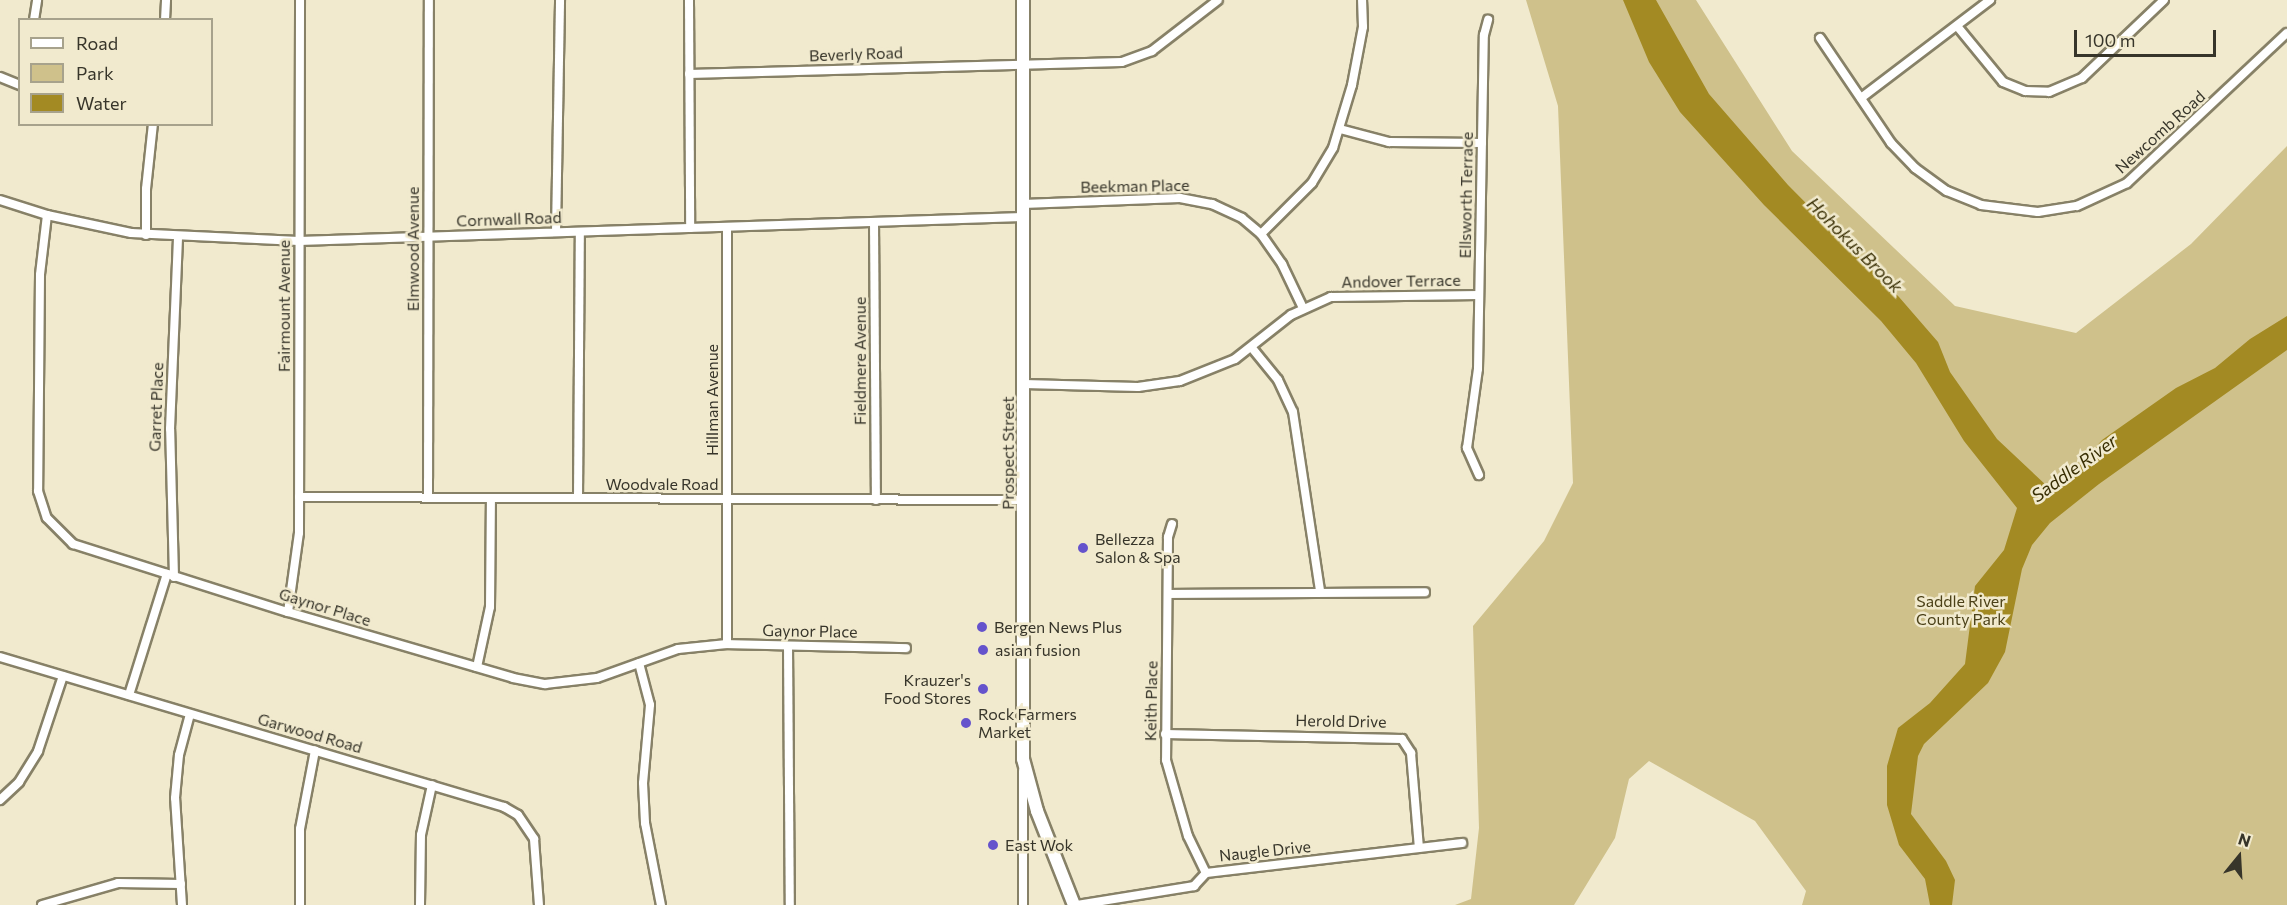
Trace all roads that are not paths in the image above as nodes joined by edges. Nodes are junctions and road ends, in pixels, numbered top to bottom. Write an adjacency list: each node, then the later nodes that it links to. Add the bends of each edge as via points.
1 (37, 0): 12 (street)
2 (166, 0): 13 (street)
3 (300, 0): 38 (street, Fairmount Avenue)
4 (429, 0): 36 (street, Elmwood Avenue)
5 (560, 0): 32 (street)
6 (689, 0): 19 (street)
7 (1023, 0): 18 (main road, Prospect Street)
8 (1362, 0): 24 (street, via 1362,27)
9 (1990, 0): 15 (street)
10 (2164, 0): 15 (street, via 2082,78 2049,92 2025,91 2003,82)
11 (1214, 1): 18 (street, Beverly Road, via 1152,51 1138,57 1106,63)
12 (34, 18)
13 (165, 18)
14 (1488, 20): 25 (street, Ellsworth Terrace)
15 (1957, 26): 22 (street)
16 (2287, 33): 22 (street, Newcomb Road, via 2127,183 2094,200 2056,210 1999,209 1947,191 1902,155)
17 (1820, 38): 22 (street, Newcomb Road)
18 (1023, 64): 19 (street, Beverly Road); 27 (main road, Prospect Street)
19 (690, 74): 31 (street)
20 (0, 77): 21 (street)
21 (18, 84)
22 (1861, 98)
23 (153, 126): 35 (street)
24 (1340, 129): 25 (street, via 1389,142); 34 (street, via 1311,183)
25 (1482, 143): 39 (street, Ellsworth Terrace)
26 (0, 200): 28 (street, Cornwall Road)
27 (1023, 211): 29 (street, Cornwall Road); 34 (street, Beekman Place, via 1196,200 1229,211); 42 (main road, Prospect Street)
28 (47, 215): 35 (street, Cornwall Road); 52 (street, Gaynor Place, via 40,287 37,478 42,505 55,528 73,544)
29 (874, 222): 30 (street, Cornwall Road); 49 (street, Fieldmere Avenue)
30 (727, 227): 31 (street, Cornwall Road); 48 (street, Hillman Avenue)
31 (690, 228): 33 (street, Cornwall Road)
32 (556, 232): 33 (street, Cornwall Road); 36 (street, Cornwall Road)
33 (580, 232): 47 (street)
34 (1261, 234): 40 (street, Beekman Place, via 1282,264)
35 (146, 235): 37 (street, Cornwall Road)
36 (428, 237): 38 (street, Cornwall Road); 45 (street, Elmwood Avenue)
37 (178, 238): 38 (street, Cornwall Road); 52 (street, Garret Place, via 170,439)
38 (299, 241): 44 (street, Fairmount Avenue)
39 (1479, 295): 40 (street, Andover Terrace, via 1346,295); 43 (street, Ellsworth Terrace, via 1478,369 1467,448)
40 (1303, 308): 41 (street, Andover Terrace)
41 (1252, 348): 42 (street, Andover Terrace, via 1216,369 1159,385); 53 (street, via 1278,380 1293,412)
42 (1024, 384): 50 (main road, Prospect Street)
43 (1479, 475)
44 (299, 497): 45 (street, Woodvale Road); 56 (street, Fairmount Avenue, via 297,560)
45 (428, 498): 46 (street, Woodvale Road)
46 (491, 498): 47 (street, Woodvale Road); 62 (street, via 490,608)
47 (579, 498): 48 (street, Woodvale Road)
48 (727, 499): 49 (street, Woodvale Road); 57 (street, Hillman Avenue)
49 (876, 500): 50 (street, Woodvale Road)
50 (1024, 500): 68 (main road, Prospect Street)
51 (1172, 524): 55 (street, Keith Place, via 1168,537)
52 (170, 576): 56 (street, Gaynor Place); 64 (street, Garret Place)
53 (1320, 591): 54 (street); 55 (street)
54 (1425, 592)
55 (1168, 594): 66 (street, Keith Place)
56 (288, 612): 62 (street, Gaynor Place)
57 (727, 644): 58 (street, Gaynor Place); 61 (street, Gaynor Place, via 678,648)
58 (788, 646): 59 (street, Gaynor Place); 81 (street)
59 (906, 648)
60 (0, 657): 63 (street, Garwood Road)
61 (639, 663): 62 (street, Gaynor Place, via 597,678 564,684 525,681); 80 (street, via 650,705 643,783 645,823)
62 (477, 667)
63 (63, 676): 64 (street, Garwood Road); 70 (street, via 38,751 19,782)
64 (129, 695): 65 (street, Garwood Road)
65 (190, 714): 67 (street, Garwood Road); 74 (street, via 176,778)
66 (1165, 734): 72 (street, Herold Drive, via 1402,739 1412,753); 73 (street, Keith Place, via 1170,780 1188,836)
67 (315, 750): 69 (street, Garwood Road); 77 (street, via 300,829)
68 (1023, 759): 82 (street, Prospect Street); 83 (main road, via 1037,811)
69 (432, 785): 78 (street, via 421,835); 79 (street, Garwood Road, via 504,807 528,826 538,851)
70 (0, 800)
71 (1462, 843): 72 (street, Naugle Drive)
72 (1419, 848): 73 (street, Naugle Drive)
73 (1206, 873): 83 (street, Naugle Drive, via 1194,886)
74 (181, 884): 75 (street, via 118,883); 76 (street)
75 (42, 905)
76 (182, 905)
77 (300, 905)
78 (420, 905)
79 (539, 905)
80 (661, 905)
81 (790, 905)
82 (1023, 905)
83 (1076, 905)

